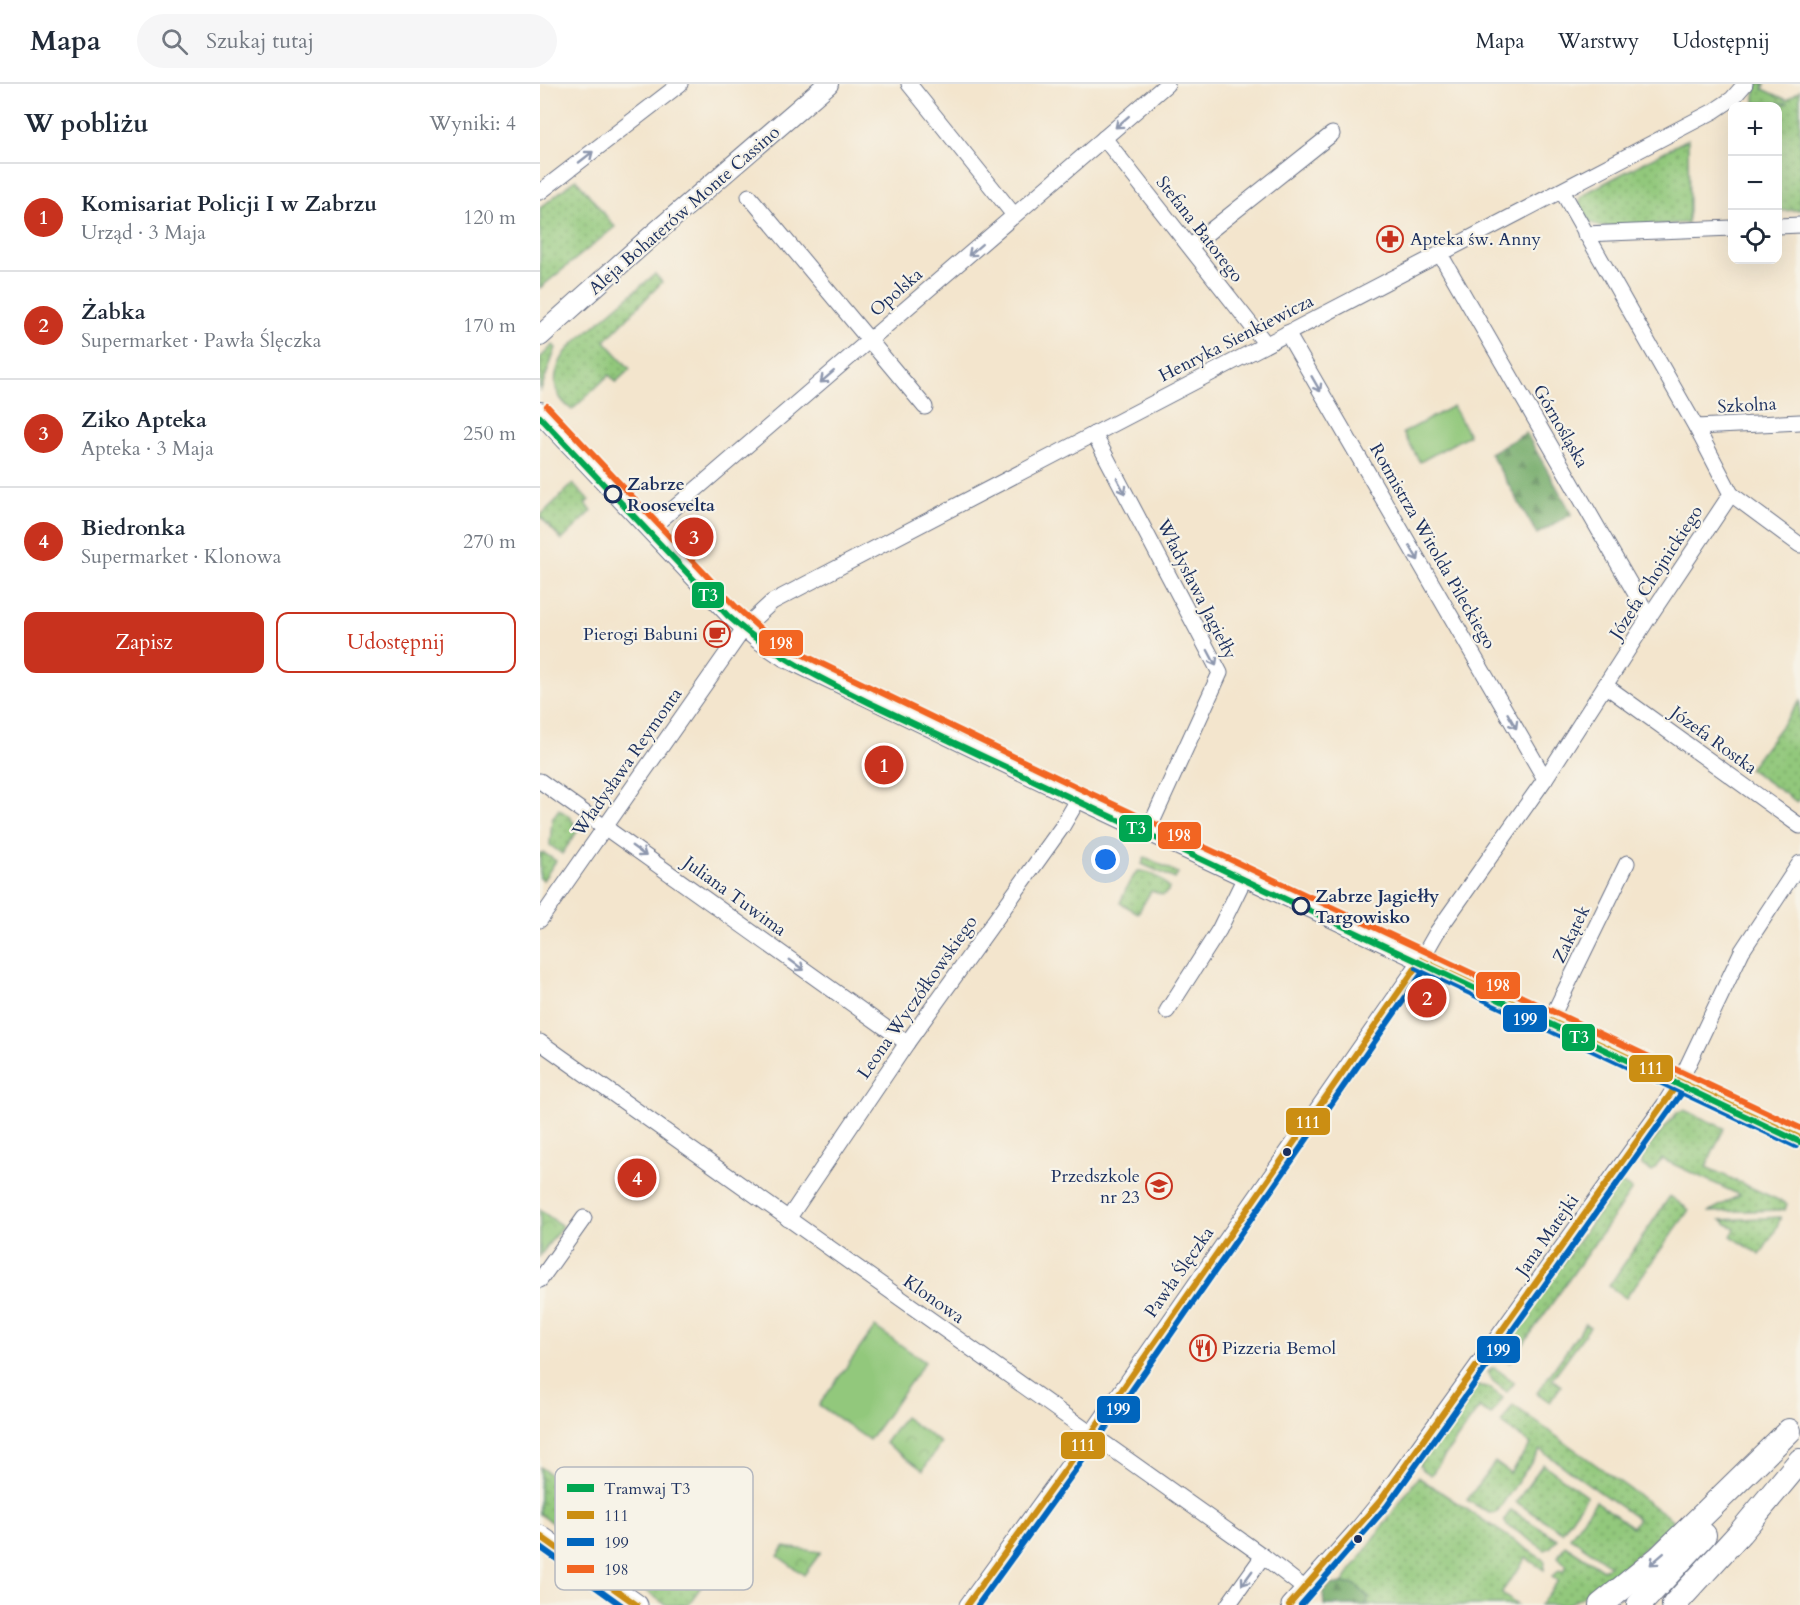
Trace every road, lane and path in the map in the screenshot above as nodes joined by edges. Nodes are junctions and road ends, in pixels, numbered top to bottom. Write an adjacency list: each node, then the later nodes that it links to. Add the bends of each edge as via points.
1 (681, 84): 9 (street, one-way to 1)
2 (828, 84): 19 (street, Aleja Bohaterów Monte Cassino)
3 (909, 84): 11 (street)
4 (1167, 84): 7 (street, Opolska, one-way to 7)
5 (1745, 84): 8 (street, Henryka Sienkiewicza, via 1714,111)
6 (1332, 134): 16 (street)
7 (1104, 138): 11 (street, Opolska); 16 (street, Stefana Batorego)
8 (1562, 191): 15 (street); 17 (street, Henryka Sienkiewicza)
9 (540, 192)
10 (748, 196): 20 (street)
11 (1014, 215): 20 (street, Opolska, one-way to 20)
12 (1800, 225): 13 (street)
13 (1782, 226)
14 (1728, 228): 15 (street)
15 (1585, 234): 25 (street)
16 (1191, 246): 21 (street, Stefana Batorego)
17 (1440, 254): 18 (street, Henryka Sienkiewicza); 30 (street, Górnośląska)
18 (1287, 333): 21 (street, Henryka Sienkiewicza); 33 (street, Rotmistrza Witolda Pileckiego, one-way to 33)
19 (540, 336)
20 (868, 341): 22 (street); 28 (street, Opolska, one-way to 28)
21 (1266, 344): 26 (street, Henryka Sienkiewicza)
22 (925, 407)
23 (540, 412): 28 (street)
24 (1800, 422): 25 (street, Szkolna)
25 (1696, 427): 27 (street)
26 (1094, 434): 31 (street, Henryka Sienkiewicza, via 772,602); 38 (street, Władysława Jagiełły, one-way to 38, via 1220,673)
27 (1731, 495): 29 (street); 30 (street, Józefa Chojnickiego)
28 (650, 529): 31 (street)
29 (1800, 545)
30 (1649, 617): 32 (street, Józefa Chojnickiego)
31 (745, 627): 35 (street, via 784,656); 37 (street, Władysława Reymonta)
32 (1606, 686): 33 (street, Józefa Chojnickiego); 36 (street, Józefa Rostka)
33 (1545, 779): 43 (street, Józefa Chojnickiego)
34 (540, 781): 37 (street, Juliana Tuwima)
35 (1079, 798): 38 (street); 47 (street, Leona Wyczółkowskiego)
36 (1800, 826)
37 (606, 828): 42 (street, Władysława Reymonta); 47 (street, Juliana Tuwima, one-way to 47)
38 (1148, 831): 41 (street)
39 (1627, 863): 45 (street, Zakątek)
40 (1800, 863): 48 (street, Jana Matejki, via 1742,951)
41 (1245, 877): 43 (street); 44 (street, via 1219,930)
42 (540, 920)
43 (1421, 960): 45 (street); 54 (street, Pawła Ślęczka)
44 (1167, 1011)
45 (1550, 1021): 48 (street)
46 (540, 1042): 51 (street, Klonowa)
47 (907, 1043): 51 (street, Leona Wyczółkowskiego)
48 (1679, 1082): 49 (street); 60 (street, Jana Matejki, via 1387,1492)
49 (1800, 1138)
50 (584, 1218): 52 (street)
51 (788, 1219): 54 (street, Klonowa)
52 (540, 1280)
53 (1795, 1424): 66 (main road, one-way to 66, via 1659,1558); 67 (main road, via 1695,1545)
54 (1091, 1434): 59 (street, Klonowa); 63 (street, Pawła Ślęczka)
55 (1800, 1461): 56 (main road)
56 (1782, 1483): 68 (main road); 69 (main road)
57 (540, 1536): 58 (main road)
58 (555, 1547)
59 (1263, 1556): 60 (street, Klonowa); 64 (street, one-way to 64)
60 (1304, 1588): 65 (street, Jana Matejki)
61 (616, 1590): 62 (main road)
62 (637, 1605)
63 (968, 1605)
64 (1228, 1605)
65 (1289, 1605)
66 (1601, 1605)
67 (1639, 1605)
68 (1674, 1605)
69 (1689, 1605)

